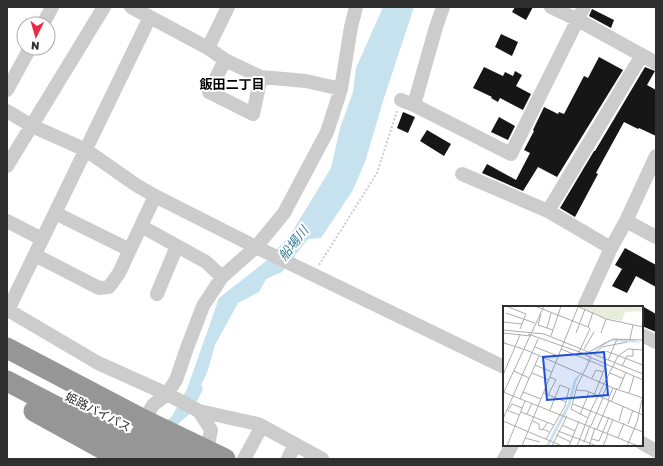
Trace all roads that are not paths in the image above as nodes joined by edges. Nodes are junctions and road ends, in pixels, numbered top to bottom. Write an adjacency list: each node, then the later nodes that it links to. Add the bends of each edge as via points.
1 (52, 7): 9 (street)
2 (104, 7): 23 (street)
3 (131, 7): 10 (street)
4 (228, 7): 12 (street)
5 (356, 7): 18 (street)
6 (442, 7): 21 (street)
7 (551, 7): 11 (street)
8 (584, 7): 11 (street)
9 (47, 16)
10 (150, 18): 12 (street); 24 (street)
11 (578, 20): 13 (street); 21 (street, via 511,154)
12 (208, 48): 15 (street)
13 (642, 55): 16 (street); 29 (street)
14 (26, 56): 19 (street)
15 (225, 60): 17 (street); 17 (street, via 209,92 253,114)
16 (656, 62)
17 (261, 77): 18 (street, via 306,80)
18 (341, 89): 37 (street, via 327,132 284,213)
19 (7, 90)
20 (400, 100): 21 (street)
21 (414, 105)
22 (7, 111): 23 (street)
23 (32, 126): 24 (street); 26 (street)
24 (86, 150): 28 (street); 30 (street)
25 (656, 156): 32 (street)
26 (7, 166)
27 (462, 174): 29 (street)
28 (155, 196): 33 (street); 37 (street)
29 (548, 211): 38 (street)
30 (55, 213): 35 (street); 39 (street)
31 (7, 221): 35 (street)
32 (626, 221): 34 (street); 38 (street)
33 (141, 226): 36 (street); 39 (street)
34 (656, 237)
35 (42, 239): 40 (street)
36 (177, 246): 41 (street, via 206,262); 43 (street)
37 (256, 247): 41 (street); 50 (street)
38 (611, 248): 44 (street)
39 (130, 250): 40 (street, via 109,287 99,288)
40 (34, 255): 42 (street)
41 (222, 277): 52 (street, via 203,306 176,380)
42 (12, 289): 45 (street)
43 (157, 294)
44 (586, 306)
45 (8, 311): 52 (street, via 98,363)
46 (643, 336): 47 (street)
47 (656, 342)
48 (7, 348): 55 (highway)
49 (7, 364): 62 (highway, 姫路バイパス)
50 (503, 366)
51 (7, 381): 63 (highway, 姫路バイパス)
52 (167, 394): 54 (street); 55 (street, via 152,405)
53 (7, 396): 61 (highway)
54 (199, 411): 56 (street); 62 (street, via 211,430)
55 (144, 420): 62 (highway)
56 (262, 426): 57 (street); 64 (street)
57 (295, 444): 65 (street); 66 (street)
58 (643, 444): 60 (street)
59 (511, 446): 67 (street)
60 (656, 451)
61 (115, 456)
62 (205, 457)
63 (157, 459)
64 (244, 459)
65 (288, 459)
66 (322, 459)
67 (504, 459)

